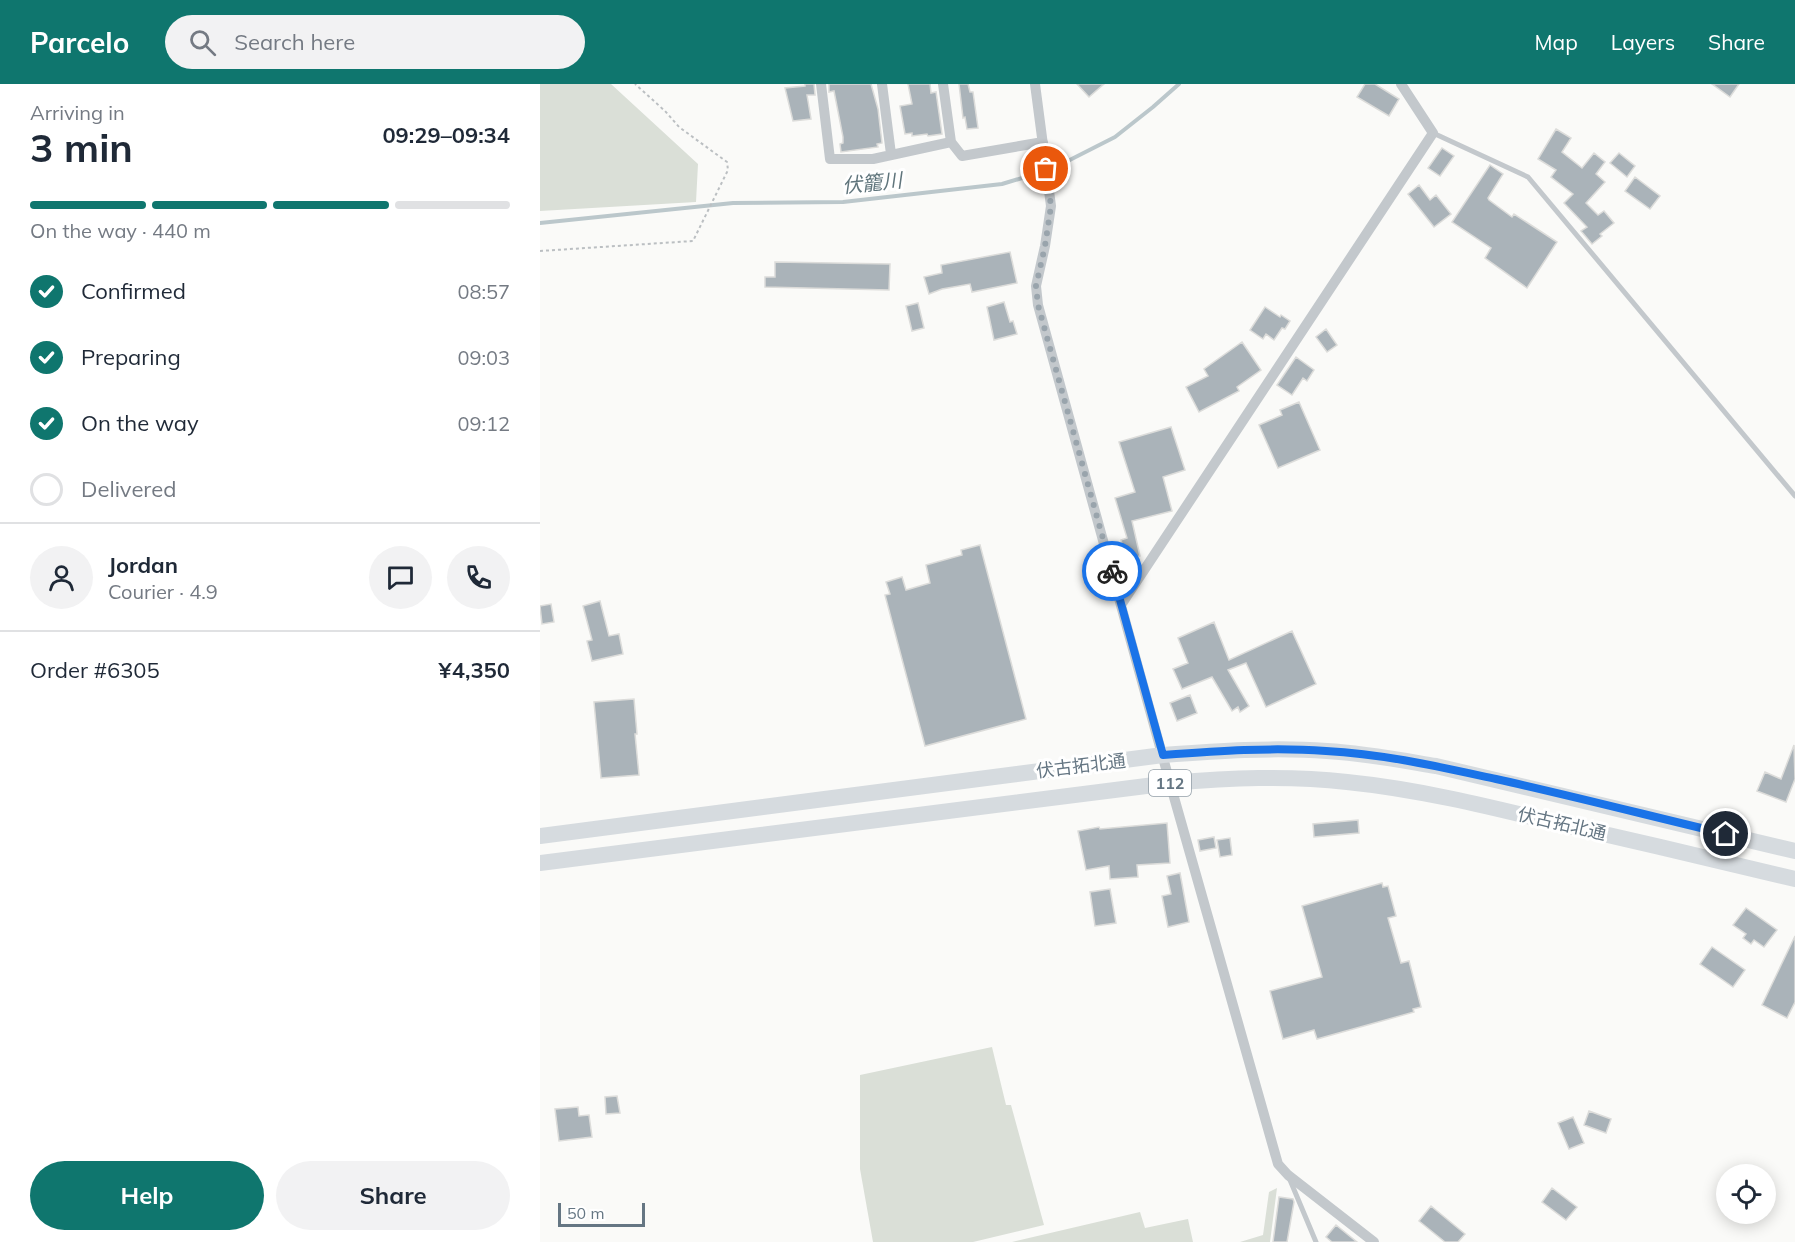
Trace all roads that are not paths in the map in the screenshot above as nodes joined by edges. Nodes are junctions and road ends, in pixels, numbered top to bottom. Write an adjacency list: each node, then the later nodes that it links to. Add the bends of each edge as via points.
1 (821, 84): 9 (street, via 830,159 873,159)
2 (882, 84): 9 (street)
3 (943, 84): 7 (street)
4 (1035, 84): 8 (street)
5 (1401, 84): 6 (street)
6 (1433, 133): 10 (lane, via 1528,177); 11 (street)
7 (951, 142): 8 (street, via 962,156); 9 (street)
8 (1043, 146): 11 (street, via 1051,206 1036,286 1038,305)
9 (891, 154)
10 (1795, 496)
11 (1121, 605): 12 (street)
12 (1163, 755): 13 (street); 14 (main road, 伏古拓北通 / 112); 15 (main road, 伏古拓北通 / 112, via 1276,749 1383,757 1521,784)
13 (1170, 783): 16 (main road, 伏古拓北通 / 112); 17 (main road, 伏古拓北通 / 112, via 1295,778 1397,788); 18 (street, via 1278,1164)
14 (540, 836)
15 (1795, 851)
16 (540, 863)
17 (1795, 879)
18 (1288, 1175): 19 (lane); 20 (street)
19 (1316, 1242)
20 (1374, 1242)

